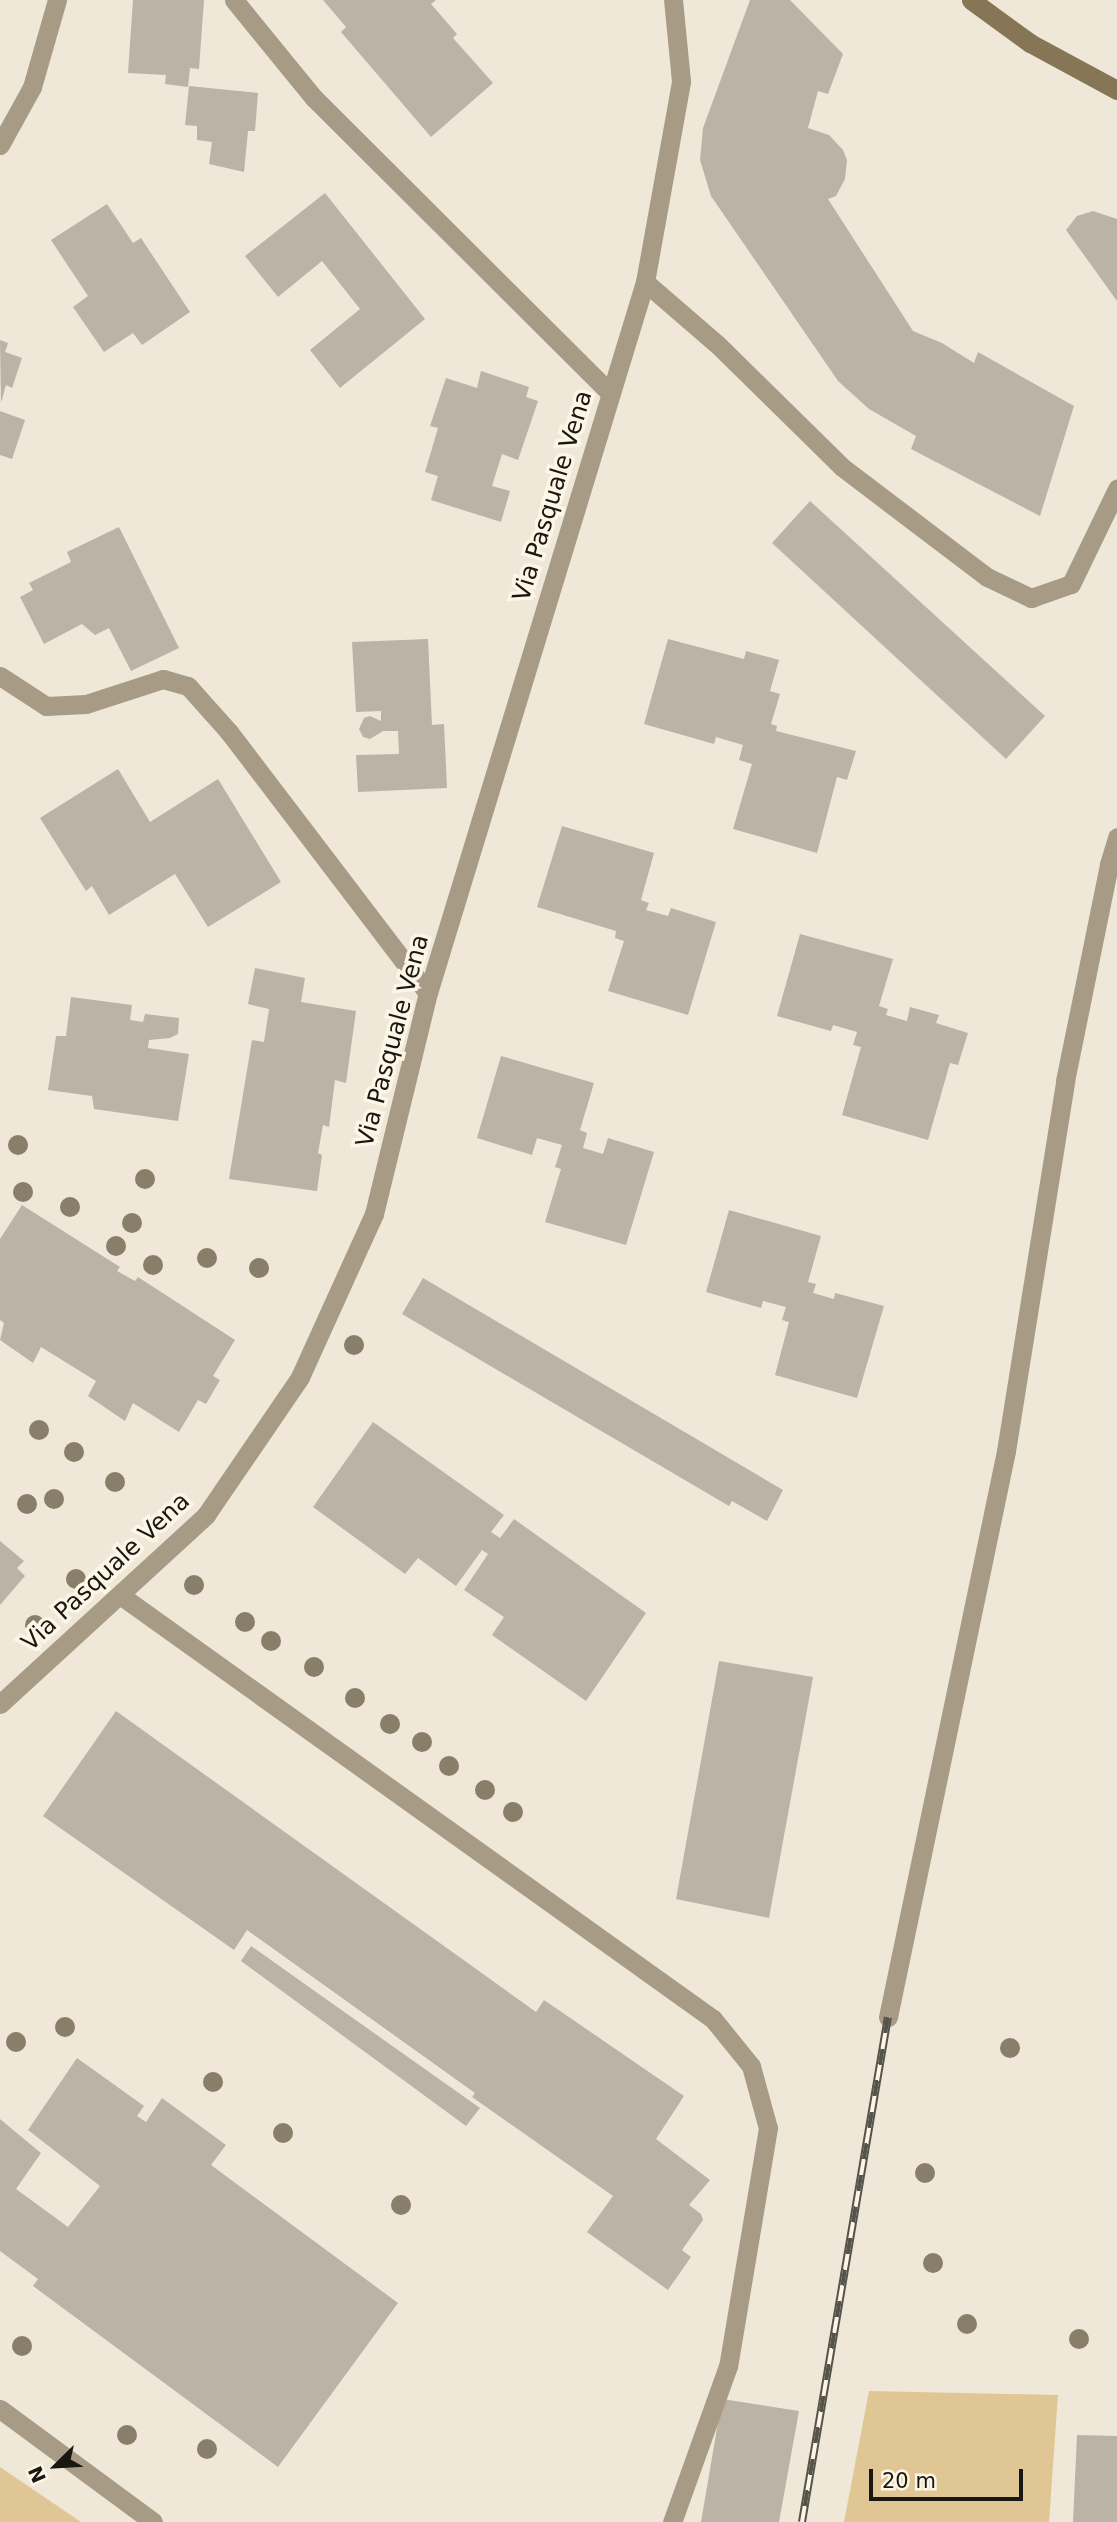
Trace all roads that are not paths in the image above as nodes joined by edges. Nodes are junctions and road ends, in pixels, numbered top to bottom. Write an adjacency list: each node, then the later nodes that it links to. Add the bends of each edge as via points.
1 (57, 0): 6 (street, via 32,87)
2 (234, 0): 8 (street, via 314,98)
3 (673, 0): 7 (street, Via Pasquale Vena, via 681,81)
4 (971, 0): 5 (main road, via 1030,43)
5 (1117, 90)
6 (0, 145)
7 (645, 282): 8 (street, Via Pasquale Vena); 9 (street, via 718,345 842,467 987,577 1031,598 1071,584)
8 (610, 393): 12 (street, Via Pasquale Vena)
9 (1117, 489)
10 (0, 676): 12 (street, via 47,706 86,704 163,679 188,686 229,732)
11 (1117, 837): 15 (street, via 1065,1081 1006,1451)
12 (428, 993): 13 (street, Via Pasquale Vena, via 374,1214 300,1377 206,1515)
13 (120, 1595): 14 (street, Via Pasquale Vena); 18 (street, via 713,2019 751,2066 768,2128 728,2366)
14 (0, 1704)
15 (888, 2017)
16 (0, 2409): 17 (street)
17 (153, 2522)
18 (672, 2522)

